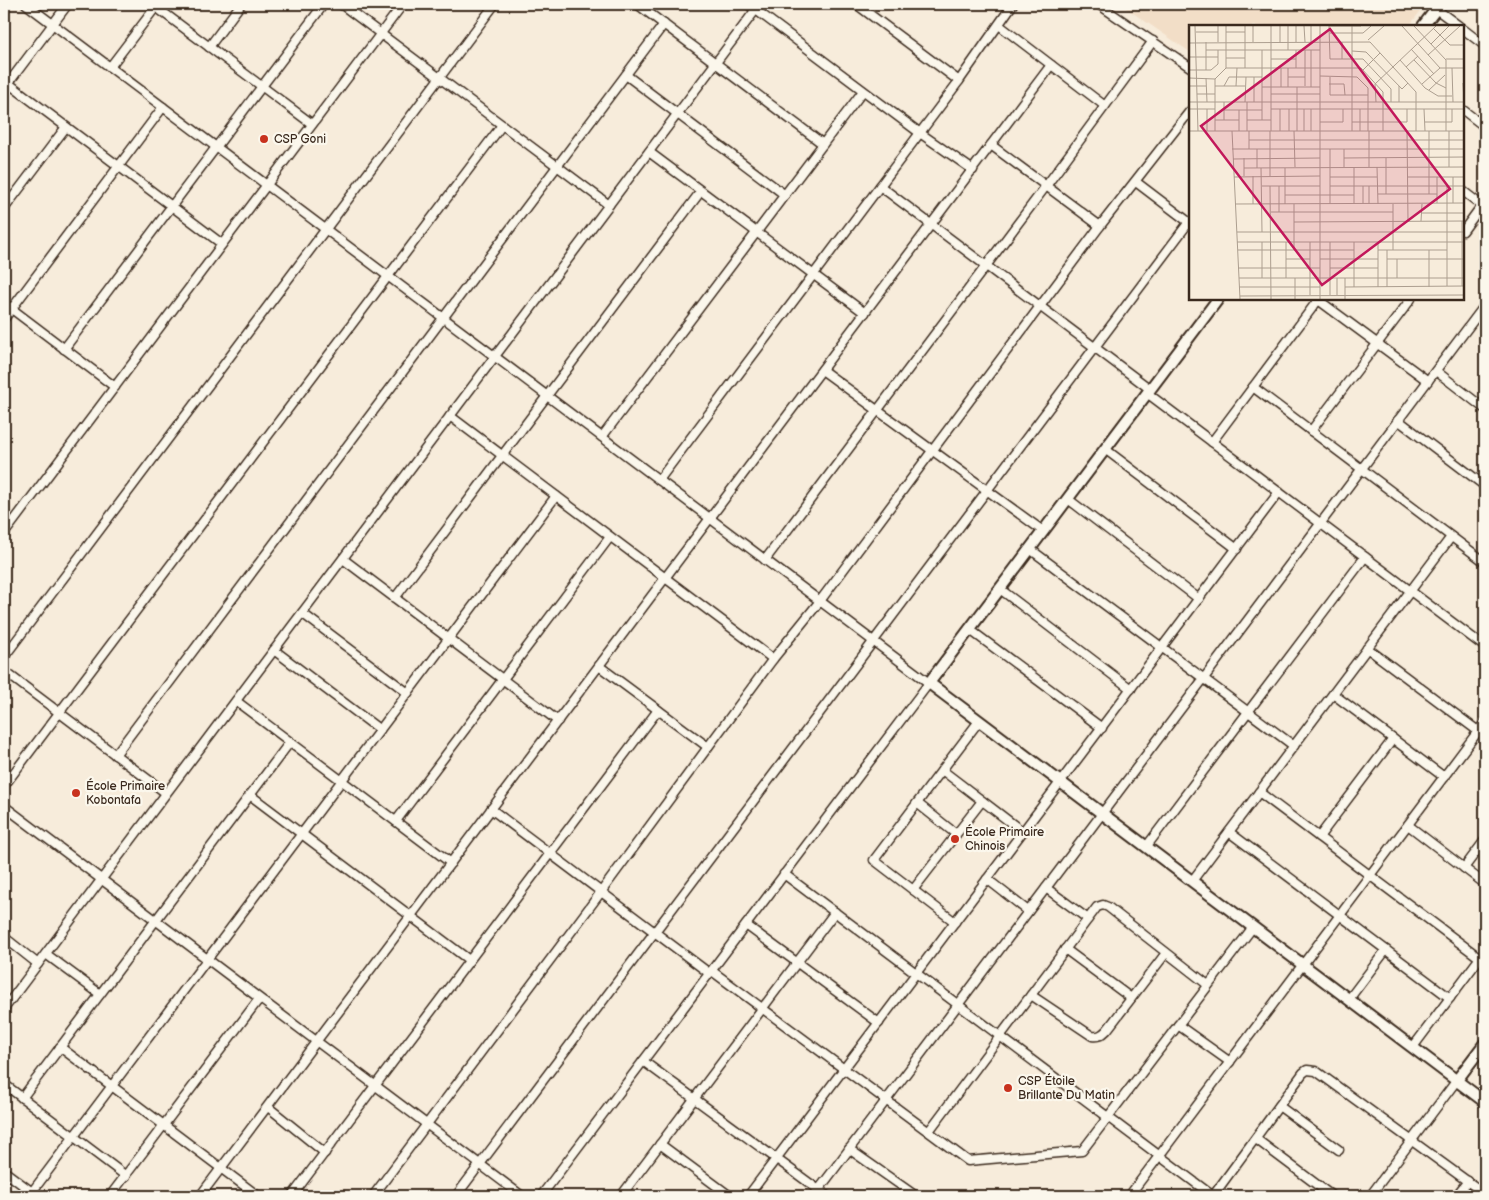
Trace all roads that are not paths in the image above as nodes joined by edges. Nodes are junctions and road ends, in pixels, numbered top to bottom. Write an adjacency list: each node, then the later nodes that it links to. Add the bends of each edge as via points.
1 (26, 4): 16 (street)
2 (68, 4): 16 (street)
3 (241, 4): 25 (street)
4 (324, 4): 34 (street)
5 (341, 4): 22 (street)
6 (403, 4): 22 (street)
7 (495, 4): 31 (street)
8 (637, 4): 17 (street)
9 (748, 4): 15 (street)
10 (856, 4): 32 (street)
11 (1013, 4): 18 (street)
12 (1098, 4): 23 (street)
13 (155, 5): 25 (street); 29 (street)
14 (1438, 6): 19 (street); 20 (street)
15 (758, 7): 26 (street); 35 (street)
16 (53, 24): 29 (street); 33 (street)
17 (664, 24): 26 (street); 30 (street)
18 (998, 25): 27 (street); 32 (street)
19 (1424, 25)
20 (1458, 25)
21 (1464, 30): 24 (street)
22 (380, 34): 31 (street); 41 (street)
23 (1153, 41): 28 (street); 36 (street)
24 (1485, 46)
25 (209, 47): 34 (street)
26 (716, 63): 40 (street); 46 (street)
27 (1052, 65): 36 (street); 47 (street)
28 (1189, 66)
29 (110, 67): 37 (street)
30 (626, 75): 40 (street); 51 (street)
31 (439, 78): 42 (street); 67 (street)
32 (959, 81): 45 (street)
33 (5, 84): 43 (street)
34 (262, 86): 41 (street); 48 (street)
35 (863, 90): 45 (street); 46 (street)
36 (1106, 106): 56 (street)
37 (163, 107): 48 (street); 50 (street)
38 (1464, 111): 44 (street)
39 (1189, 112): 53 (street)
40 (678, 114): 49 (street); 59 (street)
41 (312, 124): 54 (street)
42 (502, 125): 51 (street); 73 (street)
43 (66, 127): 50 (street); 63 (street)
44 (1485, 127)
45 (920, 133): 52 (street); 55 (street)
46 (823, 144): 59 (street)
47 (992, 145): 52 (street); 56 (street)
48 (216, 147): 54 (street); 61 (street)
49 (649, 152): 57 (street); 60 (street)
50 (118, 166): 61 (street); 81 (street)
51 (557, 167): 60 (street); 83 (street)
52 (973, 170): 65 (street)
53 (1136, 182): 64 (street); 66 (street)
54 (267, 185): 67 (street); 70 (street)
55 (880, 186): 65 (street); 72 (street)
56 (1046, 186): 66 (street); 71 (street)
57 (701, 191): 69 (street); 95 (street)
58 (1464, 191): 62 (street)
59 (785, 195): 69 (street)
60 (609, 205): 88 (street)
61 (171, 206): 70 (street); 87 (street)
62 (1484, 207): 68 (street)
63 (4, 209)
64 (1189, 223): 86 (street)
65 (931, 225): 71 (street); 82 (street)
66 (1100, 226): 80 (street)
67 (326, 229): 73 (street); 139 (street)
68 (1464, 230)
69 (756, 233): 72 (street); 101 (street)
70 (222, 244): 92 (street)
71 (986, 266): 80 (street); 97 (street)
72 (813, 275): 82 (street); 107 (street)
73 (388, 276): 83 (street); 152 (street)
74 (1217, 300): 94 (street)
75 (1317, 300): 93 (street)
76 (1319, 300): 85 (street)
77 (1410, 300): 85 (street)
78 (4, 303): 81 (street)
79 (1485, 305): 90 (street)
80 (1040, 307): 86 (street); 104 (street)
81 (11, 309): 84 (street); 87 (street)
82 (865, 313): 89 (street)
83 (444, 318): 88 (street); 163 (street)
84 (4, 319)
85 (1377, 344): 91 (street); 100 (street)
86 (1094, 348): 94 (street); 109 (street)
87 (64, 349): 92 (street)
88 (495, 356): 95 (street); 98 (street)
89 (822, 370): 97 (street); 113 (street)
90 (1436, 371): 91 (street); 96 (street)
91 (1428, 381): 99 (street)
92 (115, 387): 115 (street)
93 (1253, 387): 100 (street); 102 (street)
94 (1149, 391): 102 (street); 103 (street)
95 (547, 396): 101 (street); 105 (street)
96 (1485, 408)
97 (878, 410): 104 (street); 123 (street)
98 (450, 416): 105 (street); 122 (street)
99 (1398, 420): 106 (street); 108 (street)
100 (1311, 431): 106 (street)
101 (602, 437): 107 (street)
102 (1212, 442): 110 (street)
103 (1105, 449): 112 (street); 120 (street)
104 (934, 451): 109 (street); 130 (street)
105 (502, 456): 111 (street); 128 (street)
106 (1362, 469): 114 (street); 118 (street)
107 (659, 480): 113 (street)
108 (1485, 486)
109 (987, 490): 116 (street); 134 (street)
110 (1279, 492): 114 (street); 120 (street)
111 (556, 496): 117 (street); 133 (street)
112 (1068, 499): 116 (street); 129 (street)
113 (710, 518): 123 (street); 125 (street)
114 (1321, 524): 121 (street); 143 (street)
115 (5, 531)
116 (1043, 531): 119 (street)
117 (610, 537): 125 (street); 144 (street)
118 (1451, 537): 124 (street); 127 (street)
119 (1030, 548): 126 (street); 135 (street)
120 (1237, 549): 129 (street)
121 (1365, 557): 127 (street); 151 (street)
122 (343, 559): 128 (street); 131 (street)
123 (765, 560): 130 (street)
124 (1485, 562)
125 (665, 578): 140 (street); 141 (street)
126 (1000, 589): 132 (street); 146 (street)
127 (1410, 591): 136 (street); 137 (street)
128 (395, 598): 133 (street)
129 (1199, 599): 135 (street)
130 (820, 601): 134 (street); 140 (street)
131 (302, 613): 138 (street); 147 (street)
132 (970, 629): 145 (street); 156 (street)
133 (449, 639): 144 (street); 147 (street)
134 (873, 641): 145 (street); 207 (street)
135 (1162, 647): 143 (street); 146 (street)
136 (1485, 647)
137 (1368, 648): 148 (street); 158 (street)
138 (274, 650): 149 (street); 157 (street)
139 (4, 657)
140 (774, 659): 162 (street)
141 (599, 666): 150 (street); 153 (street)
142 (4, 671): 152 (street)
143 (1204, 678): 151 (street); 176 (street)
144 (503, 679): 153 (street); 177 (street)
145 (929, 683): 154 (street); 189 (street)
146 (1131, 689): 156 (street)
147 (408, 693): 157 (street)
148 (1333, 694): 159 (street); 161 (street)
149 (236, 701): 160 (street); 170 (street)
150 (658, 710): 162 (street); 186 (street)
151 (1248, 712): 161 (street); 185 (street)
152 (59, 713): 163 (street); 168 (street)
153 (558, 721): 175 (street)
154 (979, 721): 164 (street); 167 (street)
155 (1485, 722): 158 (street)
156 (1102, 728): 167 (street)
157 (380, 730): 166 (street)
158 (1478, 732): 165 (street)
159 (1393, 739): 165 (street); 183 (street)
160 (290, 742): 166 (street); 171 (street)
161 (1294, 746): 169 (street)
162 (708, 747): 197 (street)
163 (115, 754): 170 (street)
164 (942, 770): 172 (street); 173 (street)
165 (1444, 777): 178 (street)
166 (342, 781): 177 (street); 181 (street)
167 (1060, 782): 176 (street); 179 (street)
168 (4, 786)
169 (1259, 792): 180 (street); 183 (street)
170 (166, 793): 192 (street)
171 (250, 795): 181 (street); 203 (street)
172 (982, 800): 179 (street); 182 (street)
173 (916, 803): 182 (street); 196 (street, via 874,860)
174 (4, 806): 192 (street)
175 (491, 809): 186 (street); 187 (street)
176 (1102, 813): 185 (street); 195 (street)
177 (396, 821): 187 (street)
178 (1408, 825): 188 (street); 190 (street)
179 (1023, 832): 191 (street)
180 (1229, 832): 193 (street); 200 (street)
181 (302, 834): 201 (street); 215 (street)
182 (956, 834): 196 (street)
183 (1319, 838): 190 (street)
184 (1485, 840): 188 (street)
185 (1146, 847): 193 (street)
186 (550, 853): 197 (street); 216 (street)
187 (451, 863): 201 (street)
188 (1464, 868): 194 (street)
189 (784, 874): 199 (street); 205 (street)
190 (1370, 876): 200 (street); 214 (street)
191 (987, 879): 198 (street); 204 (street)
192 (101, 880): 203 (street); 213 (street)
193 (1192, 881): 206 (street)
194 (1485, 884)
195 (1046, 888): 198 (street); 202 (street)
196 (914, 890): 204 (street)
197 (601, 892): 207 (street); 254 (street)
198 (1028, 911): 229 (street)
199 (835, 912): 217 (street); 221 (street)
200 (1340, 915): 210 (street); 219 (street)
201 (411, 916): 216 (street); 235 (street)
202 (1088, 919): 209 (street); 212 (street, via 1097,907 1103,905)
203 (155, 920): 215 (street); 223 (street)
204 (955, 922): 221 (street)
205 (746, 925): 217 (street); 220 (street)
206 (1253, 927): 219 (street); 222 (street)
207 (654, 932): 220 (street); 265 (street)
208 (4, 937): 218 (street)
209 (1065, 949): 224 (street); 226 (street)
210 (1386, 950): 227 (street); 228 (street)
211 (1485, 951): 214 (street)
212 (1166, 953): 222 (street); 226 (street)
213 (46, 954): 218 (street); 223 (street)
214 (1480, 958): 227 (street)
215 (207, 960): 225 (street); 244 (street)
216 (469, 960): 245 (street)
217 (796, 963): 230 (street); 232 (street)
218 (38, 964): 231 (street)
219 (1303, 964): 228 (street); 240 (street)
220 (710, 972): 230 (street); 239 (street)
221 (916, 973): 229 (street); 232 (street)
222 (1208, 985): 233 (street)
223 (100, 994): 237 (street)
224 (1031, 995): 226 (street, via 1092,1036 1107,1030); 234 (street)
225 (259, 998): 235 (street); 253 (street)
226 (1132, 998)
227 (1450, 998): 238 (street)
228 (1350, 1000): 238 (street)
229 (958, 1004): 234 (street); 248 (street)
230 (763, 1008): 241 (street); 247 (street)
231 (4, 1009)
232 (879, 1023): 241 (street)
233 (1178, 1025): 240 (street); 252 (street)
234 (1000, 1036): 252 (street); 255 (street)
235 (316, 1042): 245 (street); 250 (street)
236 (1485, 1043): 242 (street)
237 (60, 1047): 244 (street); 246 (street)
238 (1413, 1047): 242 (street)
239 (643, 1061): 247 (street); 280 (street)
240 (1230, 1062): 263 (street)
241 (844, 1068): 248 (street); 264 (street)
242 (1457, 1080): 249 (street); 258 (street)
243 (4, 1084): 246 (street)
244 (112, 1086): 253 (street); 256 (street)
245 (375, 1086): 254 (street); 262 (street)
246 (22, 1098): 256 (street)
247 (694, 1099): 259 (street); 264 (street)
248 (886, 1100): 255 (street); 260 (street)
249 (1485, 1102)
250 (268, 1106): 262 (street); 266 (street)
251 (1279, 1106): 257 (street); 258 (street, via 1304,1073 1316,1071); 261 (street)
252 (1108, 1117): 255 (street, via 1082,1151 978,1160 968,1160); 263 (street)
253 (164, 1125): 266 (street); 268 (street)
254 (426, 1125): 265 (street); 277 (street)
255 (929, 1132)
256 (74, 1137): 268 (street); 271 (street)
257 (1256, 1138): 287 (street); 288 (street)
258 (1411, 1142): 269 (street); 289 (street)
259 (660, 1144): 281 (street); 282 (street)
260 (849, 1149): 270 (street); 285 (street)
261 (1339, 1150)
262 (325, 1153): 276 (street)
263 (1159, 1156): 286 (street); 287 (street)
264 (776, 1159): 270 (street); 283 (street)
265 (480, 1165): 278 (street); 279 (street)
266 (221, 1168): 274 (street); 275 (street)
267 (4, 1171): 271 (street)
268 (126, 1176): 273 (street)
269 (1468, 1181): 272 (street); 290 (street)
270 (816, 1193): 284 (street)
271 (31, 1194)
272 (1485, 1194)
273 (110, 1196)
274 (200, 1196)
275 (258, 1196)
276 (292, 1196)
277 (373, 1196)
278 (456, 1196)
279 (522, 1196)
280 (541, 1196)
281 (621, 1196)
282 (730, 1196)
283 (748, 1196)
284 (827, 1196)
285 (916, 1196)
286 (1129, 1196)
287 (1213, 1196)
288 (1332, 1196)
289 (1370, 1196)
290 (1456, 1196)

